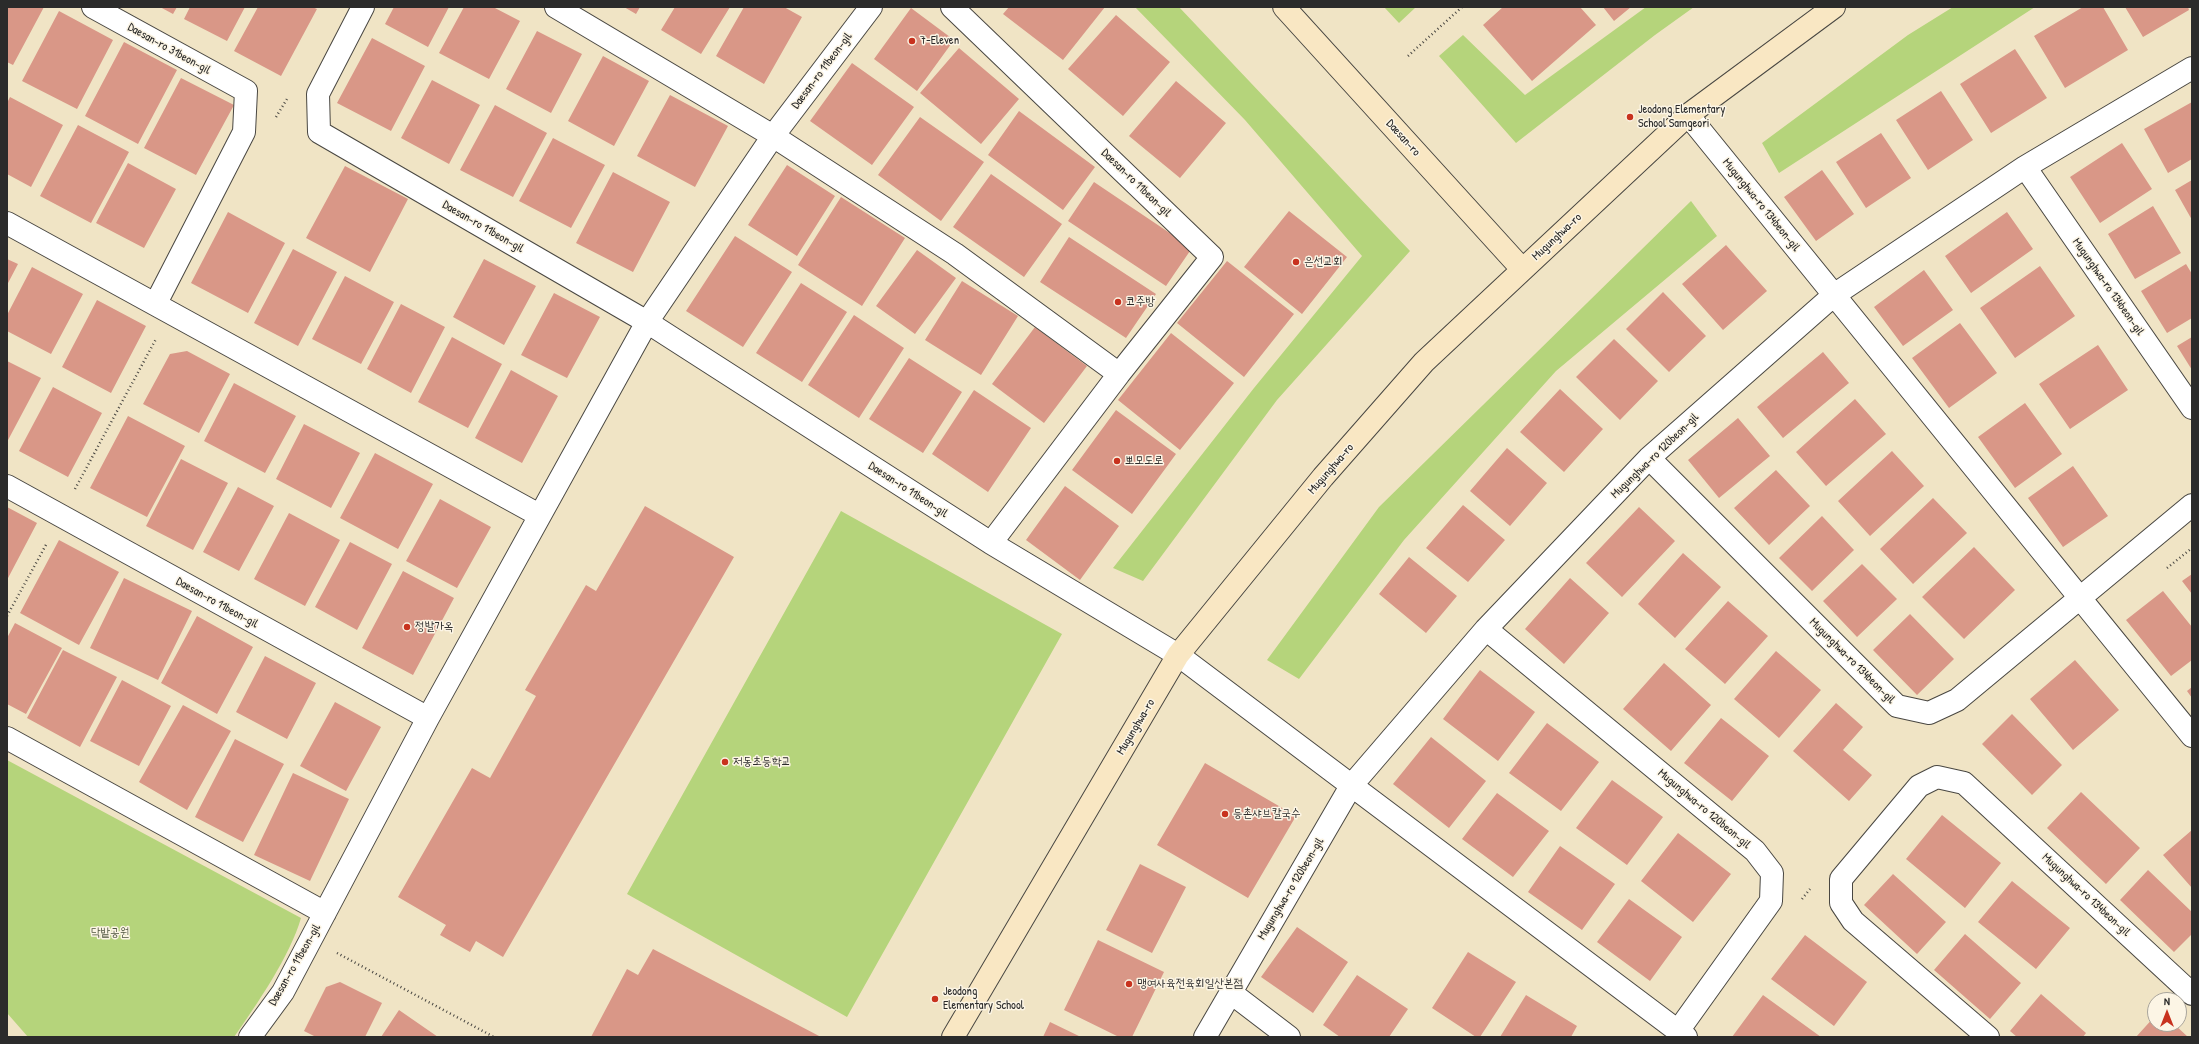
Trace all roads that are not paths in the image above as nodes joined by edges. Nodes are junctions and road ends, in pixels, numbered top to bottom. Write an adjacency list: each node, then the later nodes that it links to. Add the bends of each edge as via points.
1 (93, 7): 15 (street, Daesan-ro 31beon-gil, via 246,91 244,132)
2 (363, 7): 16 (street, Daesan-ro 11beon-gil, via 318,94 319,132)
3 (556, 7): 10 (street)
4 (871, 7): 10 (street, Daesan-ro 11beon-gil)
5 (952, 7): 17 (street, Daesan-ro 11beon-gil, via 1212,257)
6 (1284, 7): 13 (main road, Daesan-ro)
7 (1834, 7): 9 (main road, Mugunghwa-ro)
8 (2192, 68): 11 (street)
9 (1688, 115): 13 (main road, Mugunghwa-ro); 14 (street, Mugunghwa-ro 134beon-gil)
10 (773, 136): 16 (street, Daesan-ro 11beon-gil); 17 (street, via 955,254)
11 (2025, 167): 14 (street); 18 (street, Mugunghwa-ro 134beon-gil)
12 (7, 223): 15 (street)
13 (1522, 269): 26 (main road, Mugunghwa-ro, via 1424,362 1323,478)
14 (1834, 295): 19 (street, Mugunghwa-ro 120beon-gil); 24 (street, Mugunghwa-ro 134beon-gil)
15 (156, 303): 22 (street)
16 (647, 322): 22 (street, Daesan-ro 11beon-gil); 23 (street, Daesan-ro 11beon-gil)
17 (1119, 374): 23 (street, Daesan-ro 11beon-gil)
18 (2192, 408)
19 (1649, 458): 24 (street, Mugunghwa-ro 134beon-gil, via 1897,706 1929,713 1957,700); 25 (street, Mugunghwa-ro 120beon-gil)
20 (7, 486): 27 (street, Daesan-ro 11beon-gil)
21 (2192, 505): 24 (street, Mugunghwa-ro 134beon-gil)
22 (539, 515): 27 (street, Daesan-ro 11beon-gil)
23 (991, 543): 26 (street, Mugunghwa-ro 120beon-gil)
24 (2080, 598): 28 (street, Mugunghwa-ro 134beon-gil)
25 (1486, 629): 30 (street, Mugunghwa-ro 120beon-gil); 34 (street, Mugunghwa-ro 120beon-gil, via 1755,851 1772,873 1771,901)
26 (1178, 656): 30 (street, Mugunghwa-ro 120beon-gil); 36 (main road, Mugunghwa-ro)
27 (428, 718): 31 (street, Daesan-ro 11beon-gil)
28 (2192, 736)
29 (7, 738): 31 (street, Daesan-ro 11beon-gil)
30 (1351, 786): 32 (street, Mugunghwa-ro 120beon-gil); 34 (street, Mugunghwa-ro 120beon-gil)
31 (325, 913): 35 (street, Daesan-ro 11beon-gil, via 283,992)
32 (1230, 992): 37 (street, Mugunghwa-ro 120beon-gil); 38 (street)
33 (2192, 994): 39 (street, Mugunghwa-ro 134beon-gil, via 1964,783 1937,777 1919,786 1841,878 1841,903 1853,921)
34 (1682, 1034)
35 (250, 1037)
36 (953, 1037)
37 (1205, 1037)
38 (1289, 1037)
39 (1988, 1037)

